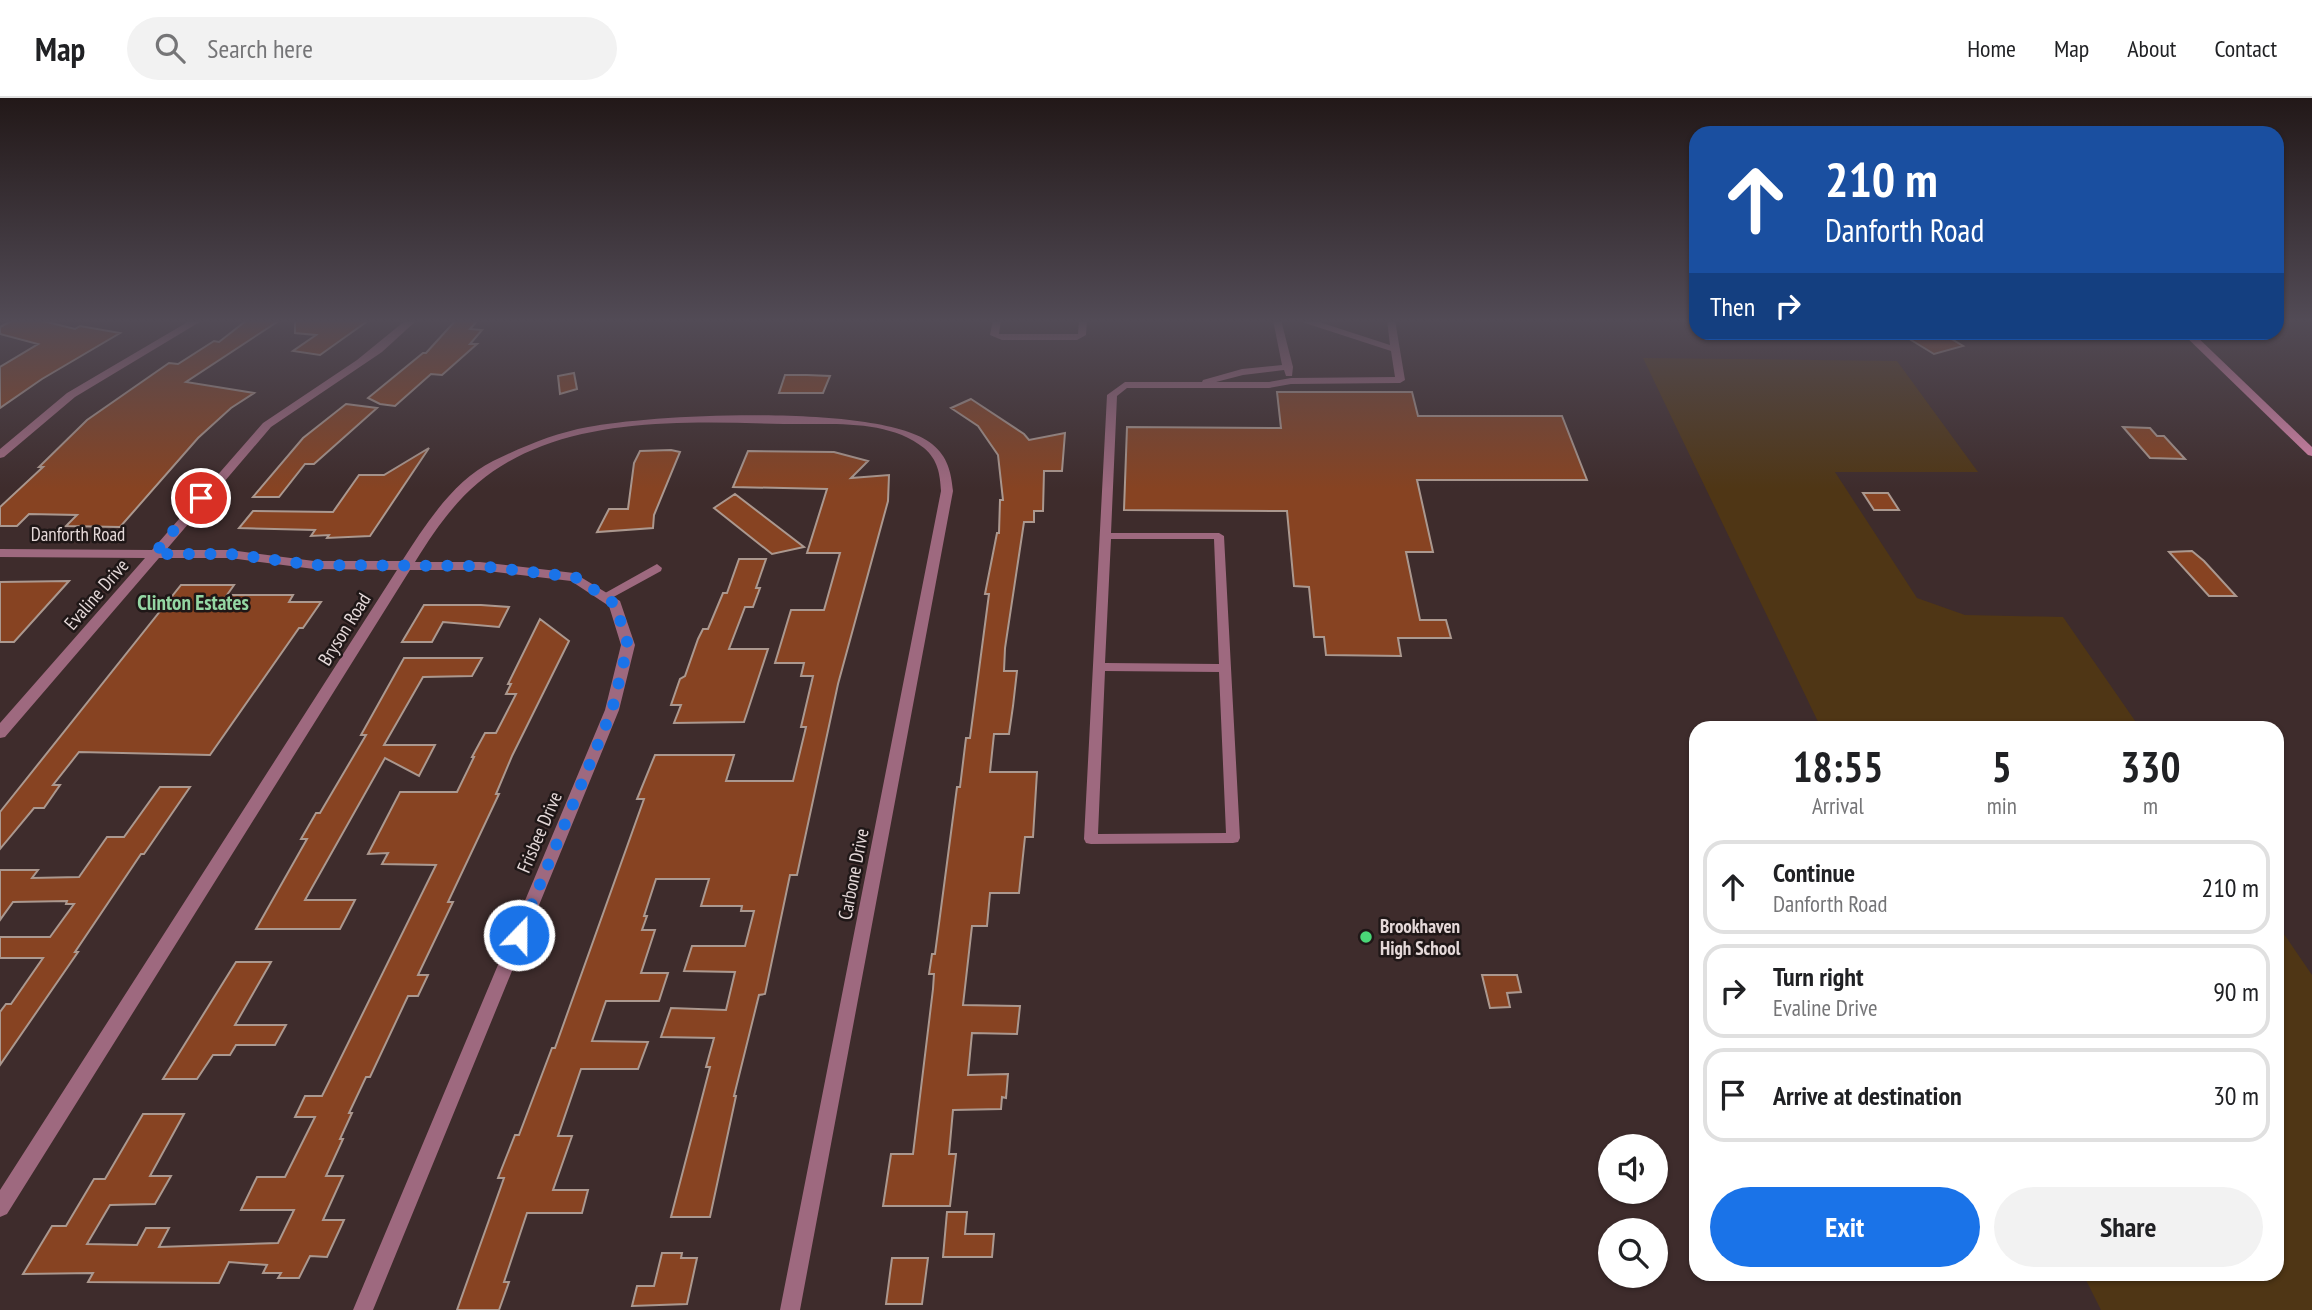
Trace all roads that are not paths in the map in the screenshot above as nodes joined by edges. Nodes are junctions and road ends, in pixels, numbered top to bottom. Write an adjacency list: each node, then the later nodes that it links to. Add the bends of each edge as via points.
1 (102, 377): 11 (street, via 71,395)
2 (338, 377): 14 (street, Evaline Drive, via 267,425)
3 (1226, 377): 8 (lane)
4 (1289, 377): 7 (lane)
5 (1399, 377): 7 (lane)
6 (2232, 377): 10 (main road)
7 (1290, 381): 8 (lane)
8 (1197, 385): 12 (lane, via 1125,385 1111,395)
9 (932, 449): 15 (street, Bryson Road, via 903,432 847,422 658,421 569,434 517,454 456,494); 23 (street, Carbone Drive, via 945,468 947,491)
10 (2312, 453)
11 (0, 455)
12 (1106, 536): 18 (lane); 19 (lane, via 1219,536)
13 (0, 553): 14 (street, Danforth Road)
14 (154, 554): 15 (street, Danforth Road, via 230,554 314,565); 20 (street, Evaline Drive)
15 (407, 566): 17 (street, Frisbee Drive, via 480,566 575,577); 21 (street, Bryson Road)
16 (657, 568): 17 (lane)
17 (604, 597): 22 (street, Frisbee Drive, via 615,604 628,645 612,710)
18 (1100, 667): 19 (lane); 19 (lane, via 1091,839 1233,838)
19 (1225, 668)
20 (0, 733)
21 (0, 1207)
22 (363, 1310)
23 (790, 1310)

